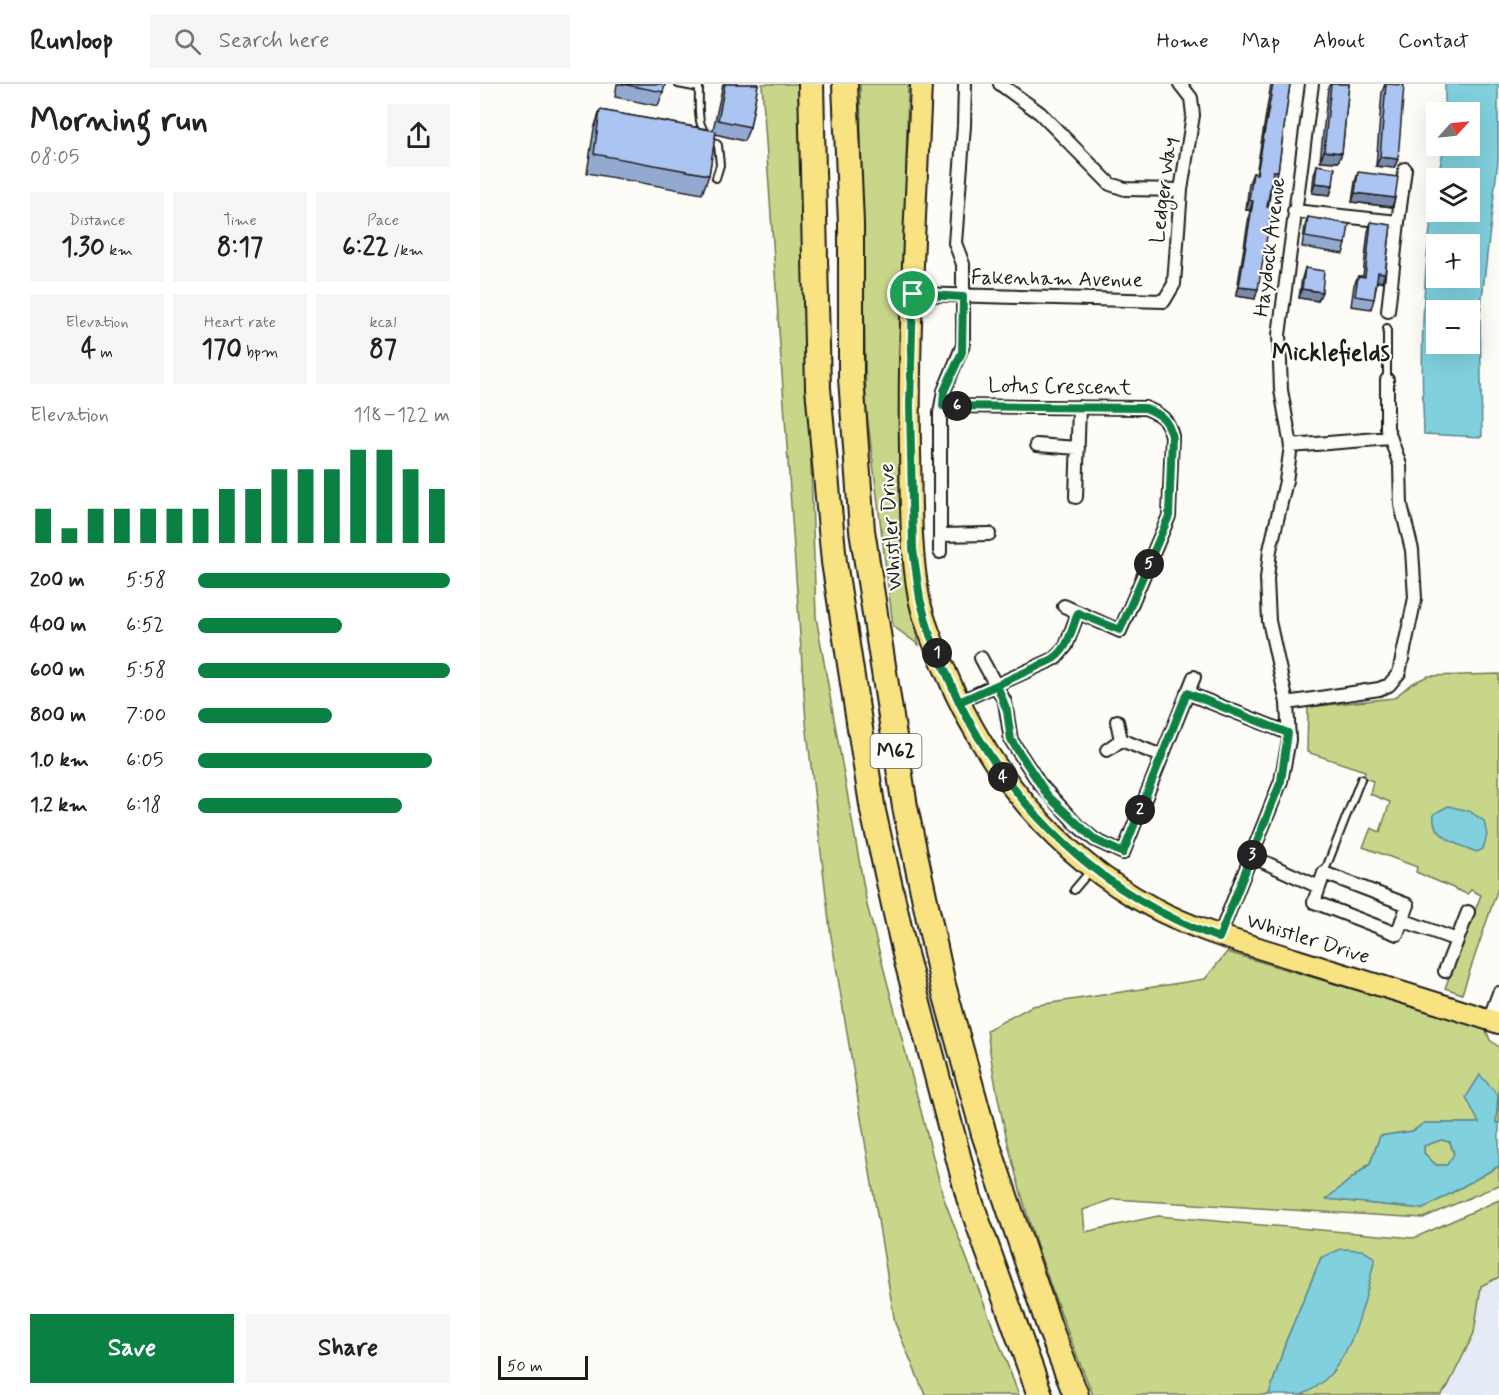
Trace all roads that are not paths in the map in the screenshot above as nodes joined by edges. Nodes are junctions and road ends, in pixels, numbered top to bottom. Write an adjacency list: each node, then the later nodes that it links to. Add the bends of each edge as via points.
1 (678, 84): 9 (lane, via 699,88)
2 (811, 84): 58 (highway, M62, via 818,388 834,562 873,811 905,954 969,1198)
3 (845, 84): 59 (highway, M62, via 851,223 851,378 862,530 905,807 943,985 984,1134)
4 (921, 84): 16 (main road, Whistler Drive)
5 (965, 84): 17 (street, via 955,243 963,264)
6 (1000, 84): 13 (street, via 1044,117 1110,184 1125,189)
7 (1180, 84): 13 (street, Ledger Way, via 1191,98 1193,115)
8 (1312, 84): 14 (street, Haydock Avenue)
9 (699, 120): 10 (lane); 12 (lane, via 705,136 718,145 720,165)
10 (693, 129)
11 (1405, 169): 15 (street)
12 (716, 178)
13 (1181, 190): 18 (street, Ledger Way, via 1174,284)
14 (1294, 212): 15 (street); 26 (street, Haydock Avenue, via 1279,344 1281,390)
15 (1398, 222): 19 (street)
16 (913, 294): 17 (street, Fakenham Avenue); 38 (main road, Whistler Drive, via 913,549 930,635)
17 (963, 297): 18 (street, Fakenham Avenue); 22 (street, via 962,352 944,391)
18 (1164, 301)
19 (1388, 311)
20 (1387, 328): 21 (lane)
21 (1387, 380): 24 (street)
22 (943, 406): 23 (street, Lotus Crescent); 30 (street)
23 (1079, 407): 27 (street); 33 (street, Lotus Crescent, via 1145,408 1161,414 1172,436 1169,516 1120,630)
24 (1390, 438): 26 (street); 39 (street, via 1400,465 1401,505 1415,574 1415,598 1399,673 1379,689)
25 (1036, 445): 27 (street)
26 (1291, 446): 39 (street, Haydock Avenue, via 1267,579 1269,621)
27 (1078, 448): 28 (street)
28 (1076, 497)
29 (989, 534): 30 (street)
30 (940, 535): 31 (street)
31 (940, 552)
32 (1064, 606): 33 (street)
33 (1078, 613): 36 (street, via 1066,646 1056,658)
34 (981, 658): 36 (street)
35 (1194, 677): 37 (street)
36 (997, 685): 38 (street); 44 (street, via 1007,711 1011,740 1048,796 1095,840 1123,853)
37 (1187, 693): 41 (street); 44 (street)
38 (959, 702): 47 (main road, Whistler Drive, via 979,742 1022,801)
39 (1287, 703): 41 (street, Haydock Avenue)
40 (1117, 721): 42 (street)
41 (1288, 733): 46 (street, Haydock Avenue, via 1281,781)
42 (1121, 740): 43 (street); 44 (street)
43 (1107, 750)
44 (1162, 756)
45 (1361, 779): 48 (lane)
46 (1251, 856): 49 (street); 53 (street, Haydock Avenue)
47 (1093, 867): 50 (lane); 53 (main road, Whistler Drive, via 1150,906)
48 (1324, 873): 49 (street); 52 (street, via 1408,905)
49 (1319, 887): 52 (street, via 1314,902 1397,934)
50 (1074, 890)
51 (1468, 912): 54 (street)
52 (1402, 920): 54 (street)
53 (1219, 938): 57 (main road, Whistler Drive)
54 (1457, 940): 55 (street)
55 (1445, 971)
56 (1499, 993): 57 (street)
57 (1494, 1022)
58 (1040, 1395)
59 (1076, 1395)

